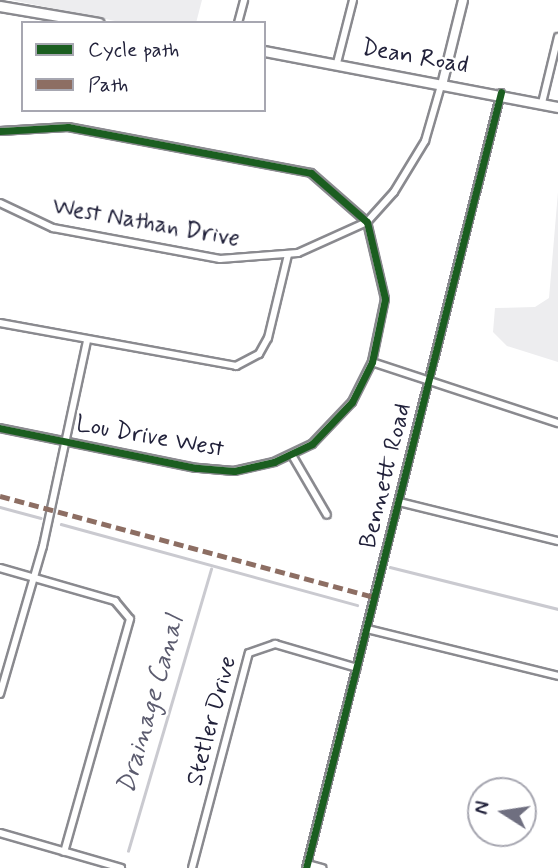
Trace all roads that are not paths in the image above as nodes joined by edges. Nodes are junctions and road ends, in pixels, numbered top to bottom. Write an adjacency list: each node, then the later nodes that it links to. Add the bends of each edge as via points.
1 (244, 0): 6 (street)
2 (353, 0): 9 (street)
3 (463, 0): 10 (street)
4 (0, 6): 5 (main road)
5 (87, 21)
6 (238, 21)
7 (558, 37): 12 (street)
8 (266, 51): 9 (main road, Dean Road)
9 (337, 63): 10 (main road, Dean Road)
10 (443, 80): 11 (main road, Dean Road); 16 (street, via 417,158)
11 (501, 92): 12 (main road, Dean Road); 21 (street, Bennett Road)
12 (542, 103): 13 (main road, Dean Road)
13 (558, 107)
14 (0, 131): 16 (street, via 68,127 295,167 324,181)
15 (0, 204): 17 (street, West Nathan Drive, via 53,228 207,257)
16 (367, 222): 17 (street, West Nathan Drive); 20 (street, via 385,299)
17 (288, 255): 19 (street, via 268,338 250,361 225,366)
18 (0, 323): 19 (street)
19 (87, 340): 24 (street)
20 (372, 362): 21 (street); 25 (street, via 338,421)
21 (429, 381): 22 (street); 26 (street, Bennett Road)
22 (558, 424)
23 (0, 428): 24 (street, Lou Drive West)
24 (64, 442): 25 (street, Lou Drive West, via 217,471); 30 (street)
25 (292, 455): 27 (street)
26 (399, 502): 28 (street); 31 (street, Bennett Road)
27 (327, 514)
28 (558, 541)
29 (0, 568): 30 (street)
30 (35, 578): 33 (street); 37 (street, via 115,601 127,611 130,629)
31 (367, 629): 32 (street, Bennett Road); 34 (street)
32 (356, 668): 38 (street, Bennett Road); 40 (street, Stetler Drive, via 275,644 249,653)
33 (3, 675): 35 (street)
34 (558, 676)
35 (0, 694)
36 (0, 833): 37 (street)
37 (64, 852): 39 (street)
38 (307, 866): 41 (street)
39 (121, 868)
40 (192, 868)
41 (322, 868)

